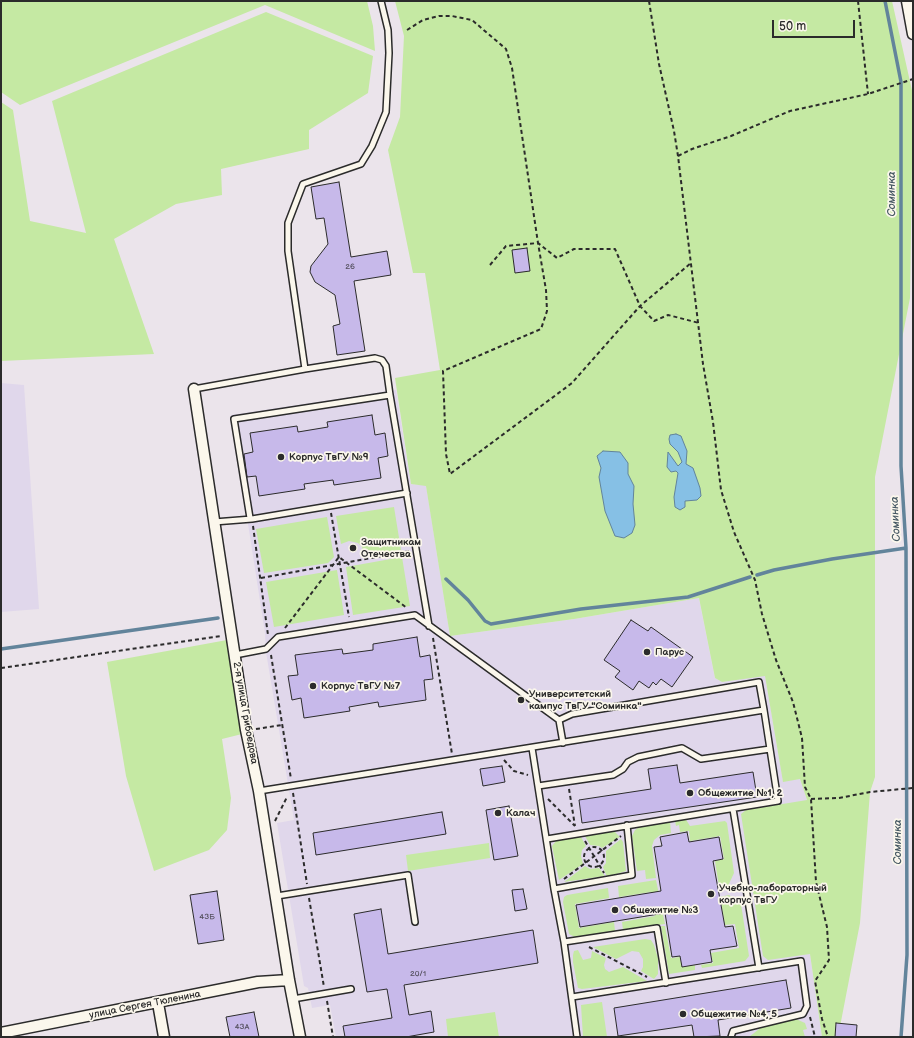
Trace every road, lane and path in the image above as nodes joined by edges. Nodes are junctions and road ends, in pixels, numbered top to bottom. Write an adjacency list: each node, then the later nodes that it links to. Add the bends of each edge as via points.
1 (381, 1): 15 (lane, via 388,30 389,53 386,112 375,139 361,164 303,184 288,223 288,251)
2 (649, 1): 9 (path)
3 (858, 1): 8 (path)
4 (908, 1): 6 (street)
5 (407, 30): 10 (path, via 423,20 452,16 472,20 506,49 512,68)
6 (913, 34)
7 (913, 79): 8 (path)
8 (868, 94): 9 (path, via 790,111)
9 (678, 156): 11 (path)
10 (538, 243): 12 (path, via 506,246); 13 (path, via 557,258 574,249 615,249); 13 (path, via 546,290 546,311 541,329 443,371 446,454 450,474 572,382)
11 (691, 262): 13 (path); 14 (path)
12 (490, 265)
13 (640, 306): 14 (path, via 654,321 668,315)
14 (700, 324): 50 (path, via 703,364 721,490 734,532 755,580 776,660 793,702 802,738 805,787)
15 (305, 369): 16 (lane); 17 (lane, via 375,358 382,360 389,379)
16 (194, 389): 21 (street, 2-я улица Грибоедова)
17 (390, 395): 18 (lane); 20 (lane, via 234,419)
18 (406, 493): 19 (lane); 22 (lane)
19 (330, 506): 20 (lane); 23 (path)
20 (250, 518): 21 (lane)
21 (214, 522): 31 (street, 2-я улица Грибоедова)
22 (416, 550): 24 (path); 30 (lane)
23 (339, 557): 24 (path); 25 (path); 26 (path)
24 (348, 563): 25 (path); 28 (path)
25 (340, 564): 26 (path); 29 (path)
26 (332, 566): 27 (path); 32 (path)
27 (261, 578)
28 (416, 615): 29 (lane); 30 (lane)
29 (350, 625): 32 (lane)
30 (429, 626): 36 (lane); 43 (path, via 436,649)
31 (231, 635): 33 (street, 2-я улица Грибоедова); 34 (path)
32 (278, 637): 33 (lane, via 266,649)
33 (235, 655): 38 (street, 2-я улица Грибоедова)
34 (1, 668)
35 (764, 710): 36 (lane, via 759,682 572,714); 39 (lane); 41 (lane)
36 (559, 720): 39 (lane)
37 (282, 725): 38 (path)
38 (246, 730): 48 (street, 2-я улица Грибоедова)
39 (563, 743): 40 (lane)
40 (532, 748): 43 (lane); 44 (lane)
41 (770, 749): 45 (lane, via 700,759 682,748 638,757 613,775); 52 (lane, via 778,801)
42 (504, 760): 44 (path, via 514,772)
43 (453, 762): 48 (lane)
44 (537, 777): 46 (lane)
45 (568, 782): 46 (lane); 55 (path)
46 (538, 786): 58 (lane)
47 (913, 788): 50 (path, via 839,798)
48 (259, 791): 66 (street, 2-я улица Грибоедова)
49 (287, 797): 53 (path)
50 (810, 799): 83 (path, via 816,882 827,927 829,960 815,981)
51 (548, 804): 55 (path, via 548,798)
52 (733, 809): 54 (lane); 69 (lane)
53 (274, 821)
54 (625, 825): 57 (lane); 60 (path, via 620,838); 64 (lane, via 632,875)
55 (575, 826): 56 (path, via 577,828)
56 (571, 829)
57 (581, 833): 58 (lane); 59 (path)
58 (547, 839): 65 (lane)
59 (589, 847): 60 (path); 61 (path); 62 (path, via 584,854)
60 (602, 850): 61 (path); 63 (path, via 604,858)
61 (594, 856): 62 (path); 63 (path)
62 (585, 863): 63 (path, via 593,867); 64 (path, via 561,881)
63 (599, 865)
64 (561, 888): 65 (lane)
65 (554, 890): 68 (lane)
66 (277, 896): 67 (lane, via 408,875); 70 (street, 2-я улица Грибоедова)
67 (415, 922)
68 (564, 942): 71 (lane, via 657,928); 73 (lane)
69 (759, 968): 71 (lane); 76 (lane, via 801,961)
70 (289, 980): 74 (street, 2-я улица Грибоедова); 75 (street, улица Сергея Тюленина, via 258,982)
71 (666, 983): 73 (lane)
72 (351, 988): 74 (lane)
73 (572, 997): 80 (lane)
74 (293, 999): 79 (street, 2-я улица Грибоедова)
75 (158, 1003): 77 (street, улица Сергея Тюленина); 78 (street)
76 (808, 1006): 81 (lane, via 803,1014 733,1031); 82 (path)
77 (1, 1033)
78 (164, 1037)
79 (300, 1037)
80 (577, 1037)
81 (731, 1037)
82 (815, 1037)
83 (828, 1037)

